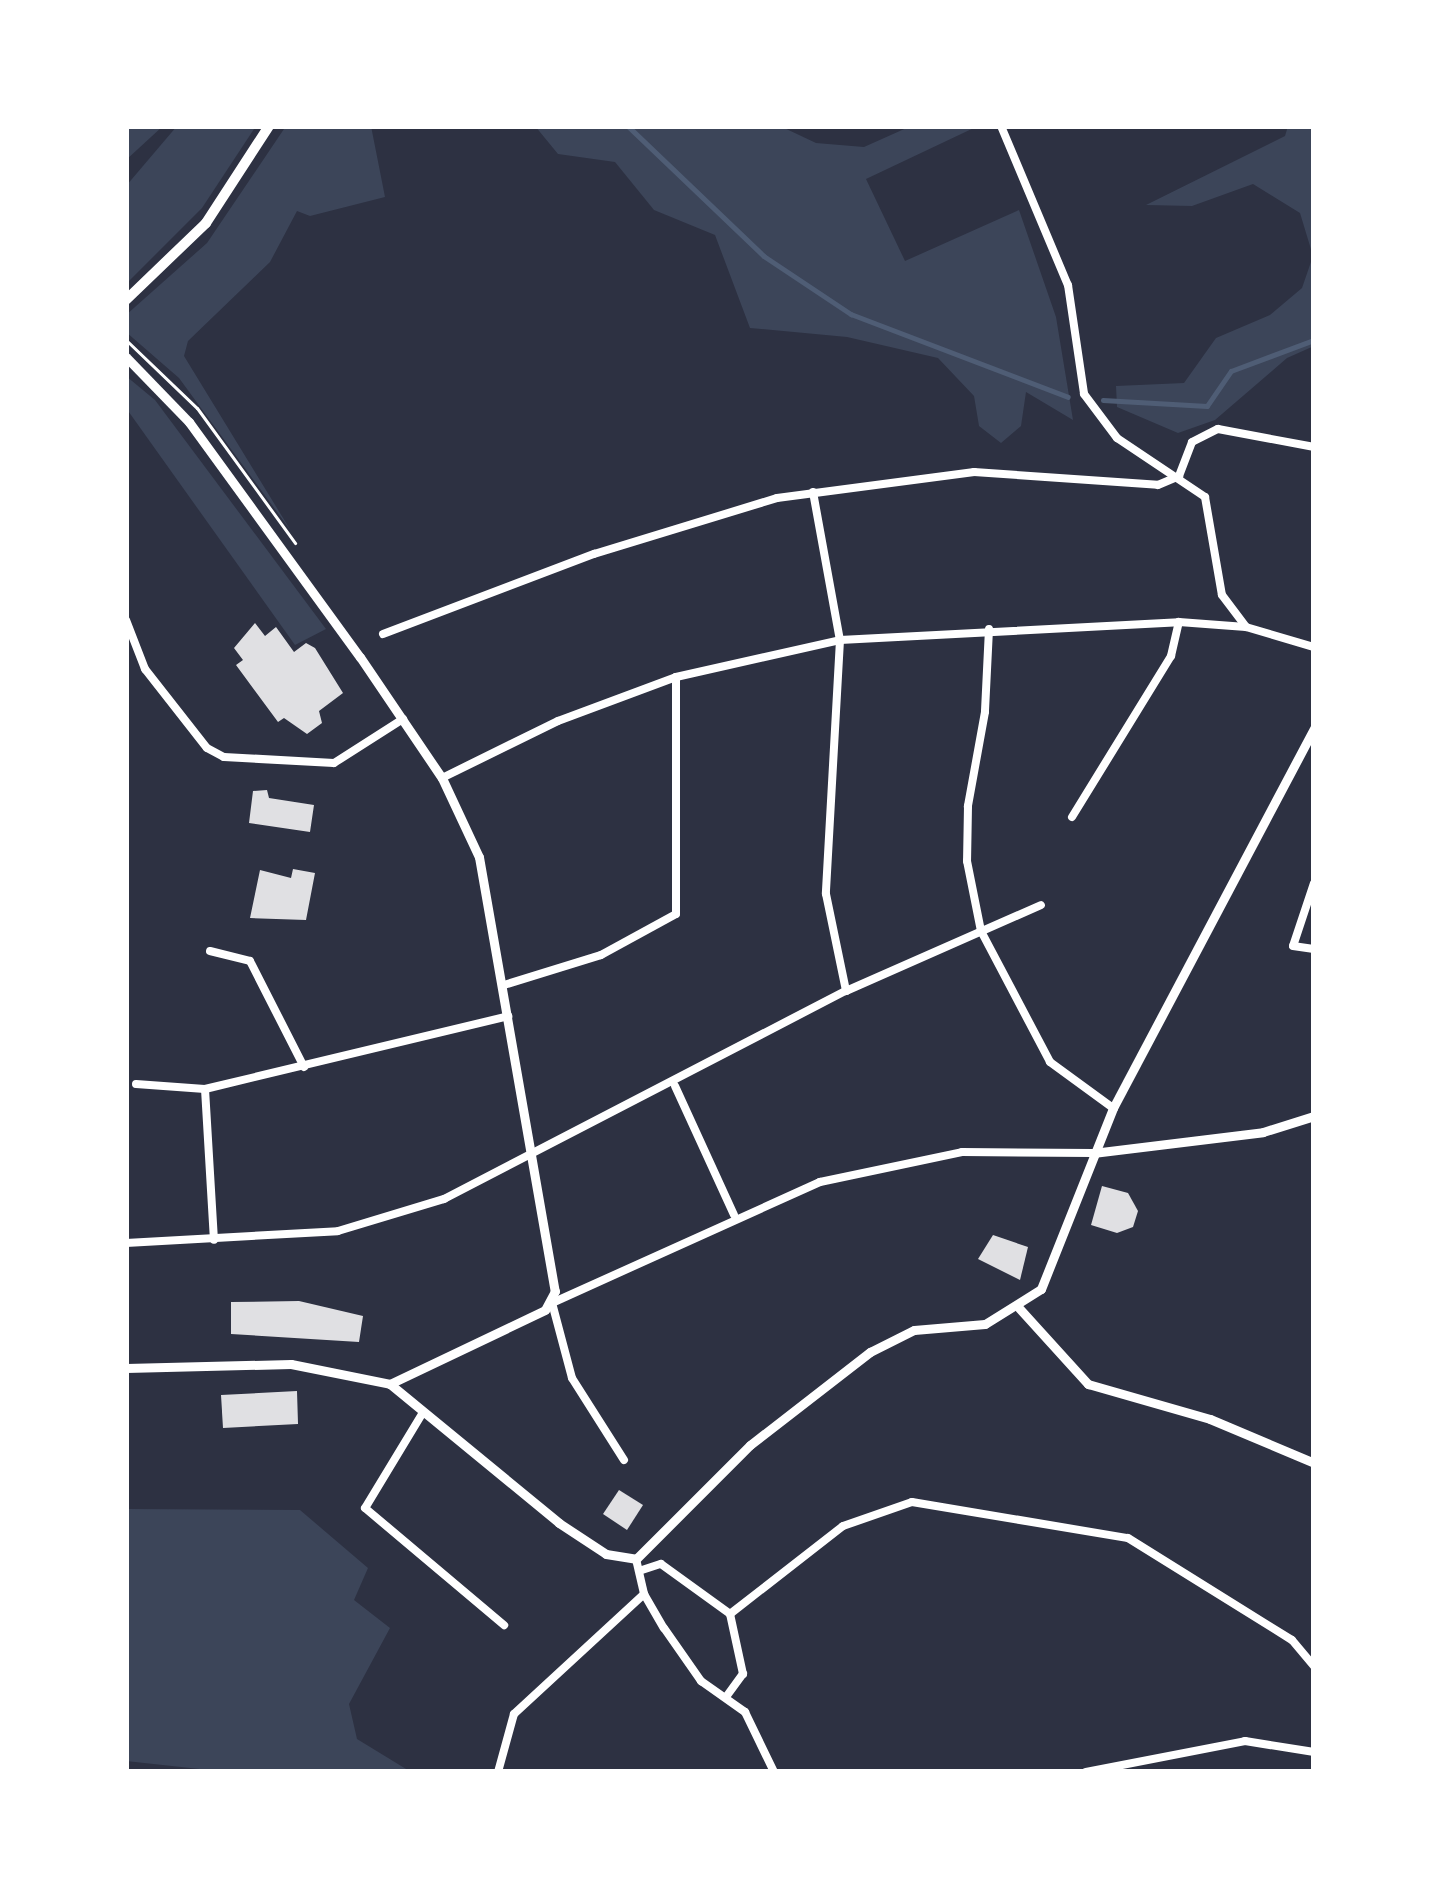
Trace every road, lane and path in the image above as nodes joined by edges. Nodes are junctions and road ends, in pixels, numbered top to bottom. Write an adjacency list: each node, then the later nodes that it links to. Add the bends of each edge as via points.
1 (269, 126): 3 (main road, via 206,223)
2 (1000, 126): 6 (street, via 1063,269 1084,394 1118,438)
3 (126, 300)
4 (128, 358): 16 (street, via 189,422)
5 (1314, 447): 6 (street, via 1218,429 1192,442)
6 (1179, 476): 7 (street, via 1158,485 974,472); 10 (street, via 1205,497 1222,595)
7 (813, 492): 12 (street, via 594,554); 13 (street)
8 (126, 620): 16 (street, via 145,669 207,748 224,757 334,763)
9 (1180, 622): 10 (street); 11 (street); 19 (street, via 1171,656)
10 (1246, 627): 14 (street)
11 (989, 629): 13 (street); 22 (street, via 986,712 968,806 967,861)
12 (383, 634)
13 (839, 640): 15 (street); 26 (street, via 826,894)
14 (1314, 647)
15 (676, 676): 18 (street); 25 (street, via 676,914 601,956)
16 (404, 719): 18 (street)
17 (1314, 728): 32 (street)
18 (442, 778): 25 (street, via 479,856)
19 (1072, 818)
20 (1314, 883): 23 (street, via 1293,946)
21 (1041, 905): 22 (street)
22 (981, 931): 26 (street); 32 (street, via 1050,1062)
23 (1314, 949)
24 (210, 951): 28 (street, via 250,962)
25 (504, 985): 27 (street)
26 (847, 991): 30 (street)
27 (510, 1016): 28 (street); 35 (street)
28 (304, 1067): 31 (street)
29 (136, 1084): 31 (street)
30 (675, 1086): 35 (street); 36 (street)
31 (205, 1089): 37 (street)
32 (1113, 1108): 34 (street)
33 (1314, 1116): 34 (street, via 1263,1132)
34 (1093, 1153): 36 (street, via 903,1159); 40 (street, via 1053,1270)
35 (532, 1155): 37 (street, via 444,1199 338,1231); 39 (street)
36 (734, 1216): 39 (street)
37 (214, 1240): 38 (street)
38 (126, 1243)
39 (552, 1304): 42 (street); 44 (street, via 572,1378)
40 (1019, 1308): 45 (street, via 1088,1384 1210,1419); 46 (street, via 986,1324 914,1330 870,1352 750,1445)
41 (126, 1368): 42 (street, via 291,1364)
42 (390, 1384): 43 (street)
43 (422, 1414): 46 (street, via 559,1523 606,1554); 50 (street, via 365,1508)
44 (624, 1460)
45 (1314, 1463)
46 (636, 1558): 47 (street)
47 (642, 1570): 48 (street); 49 (street, via 661,1564)
48 (644, 1594): 52 (street, via 701,1681); 54 (street, via 514,1714)
49 (730, 1615): 51 (street, via 844,1526 926,1502 1128,1538 1292,1640); 52 (street, via 743,1675)
50 (504, 1625)
51 (1314, 1666)
52 (726, 1697): 55 (street, via 768,1747)
53 (1314, 1752): 56 (street, via 1245,1741)
54 (497, 1772)
55 (774, 1772)
56 (1086, 1772)

